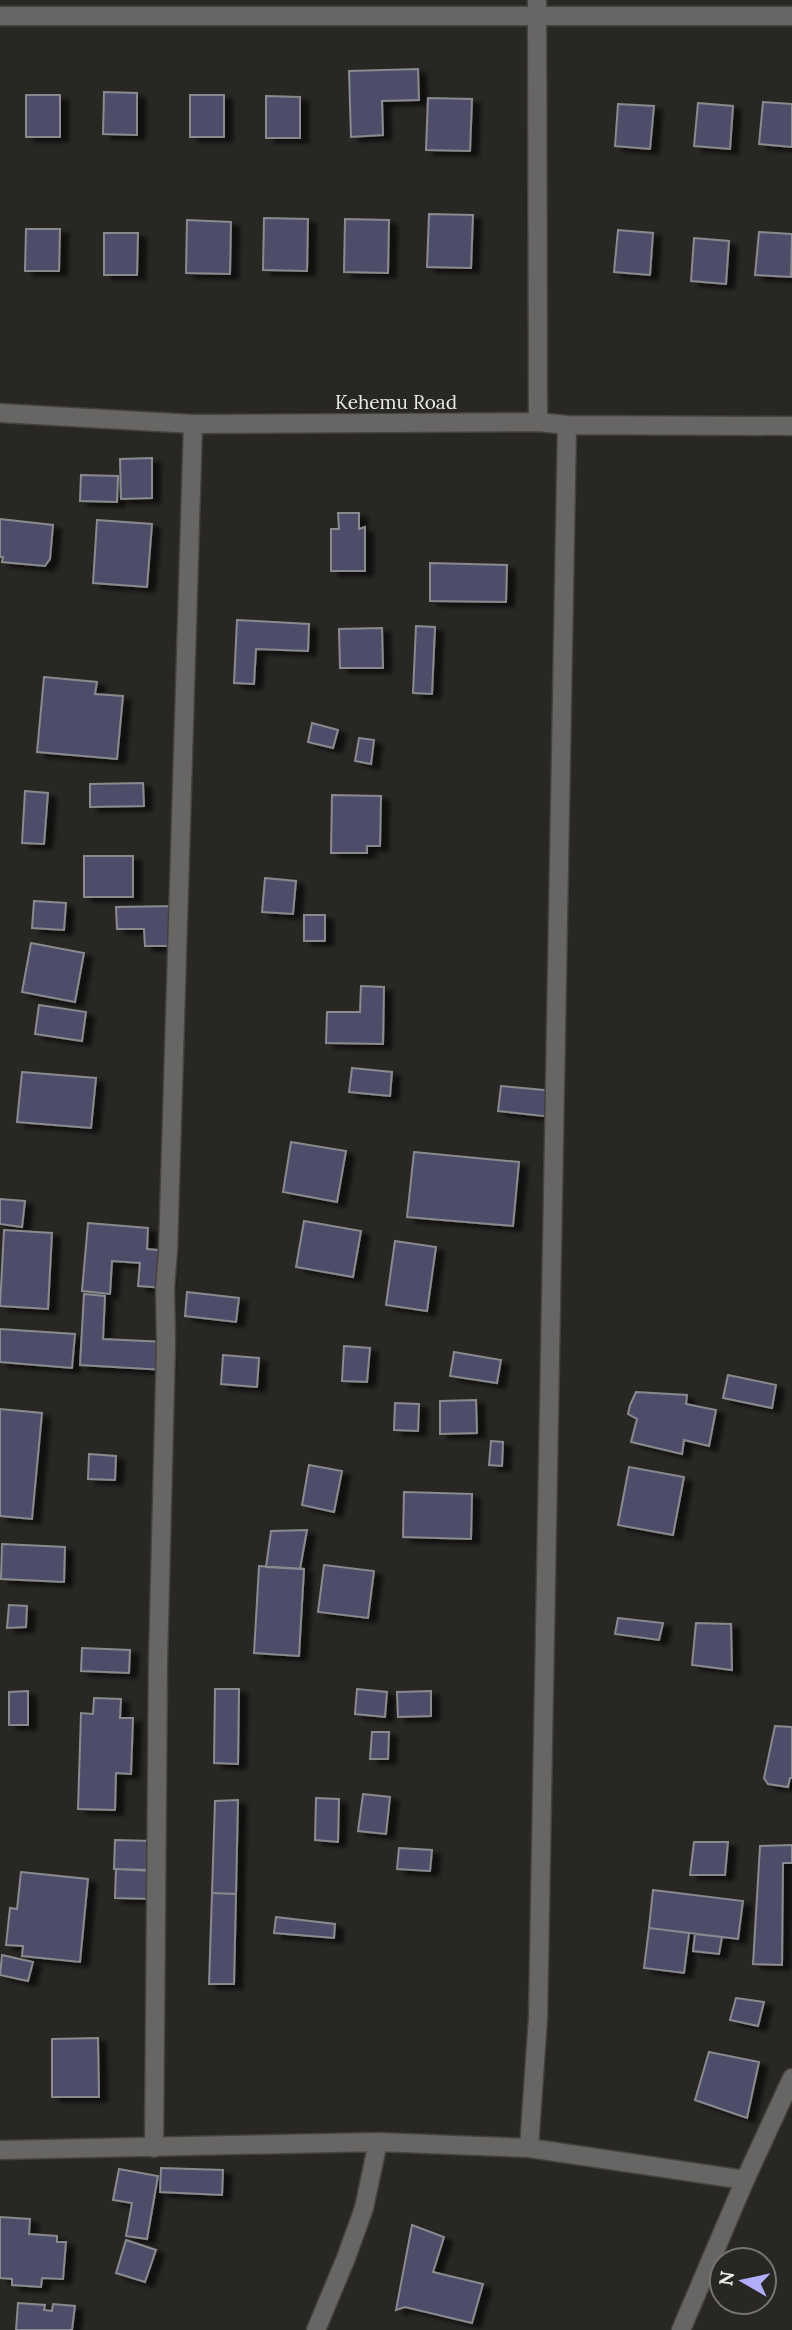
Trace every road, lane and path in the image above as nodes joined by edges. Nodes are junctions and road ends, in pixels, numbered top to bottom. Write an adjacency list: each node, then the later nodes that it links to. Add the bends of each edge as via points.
1 (537, 7): 2 (street); 3 (street); 5 (street)
2 (0, 16)
3 (792, 16)
4 (0, 414): 6 (street, Kehemu Road)
5 (538, 422): 6 (street, Kehemu Road); 7 (street, Kehemu Road)
6 (193, 424): 11 (street, via 165,1288)
7 (567, 425): 8 (street, Kehemu Road); 12 (street, via 538,2003)
8 (792, 426)
9 (792, 2078): 14 (street)
10 (378, 2142): 11 (street); 12 (street); 15 (street, via 363,2208)
11 (154, 2147): 13 (street)
12 (529, 2148): 14 (street)
13 (0, 2150)
14 (745, 2180): 16 (street)
15 (317, 2330)
16 (681, 2330)

